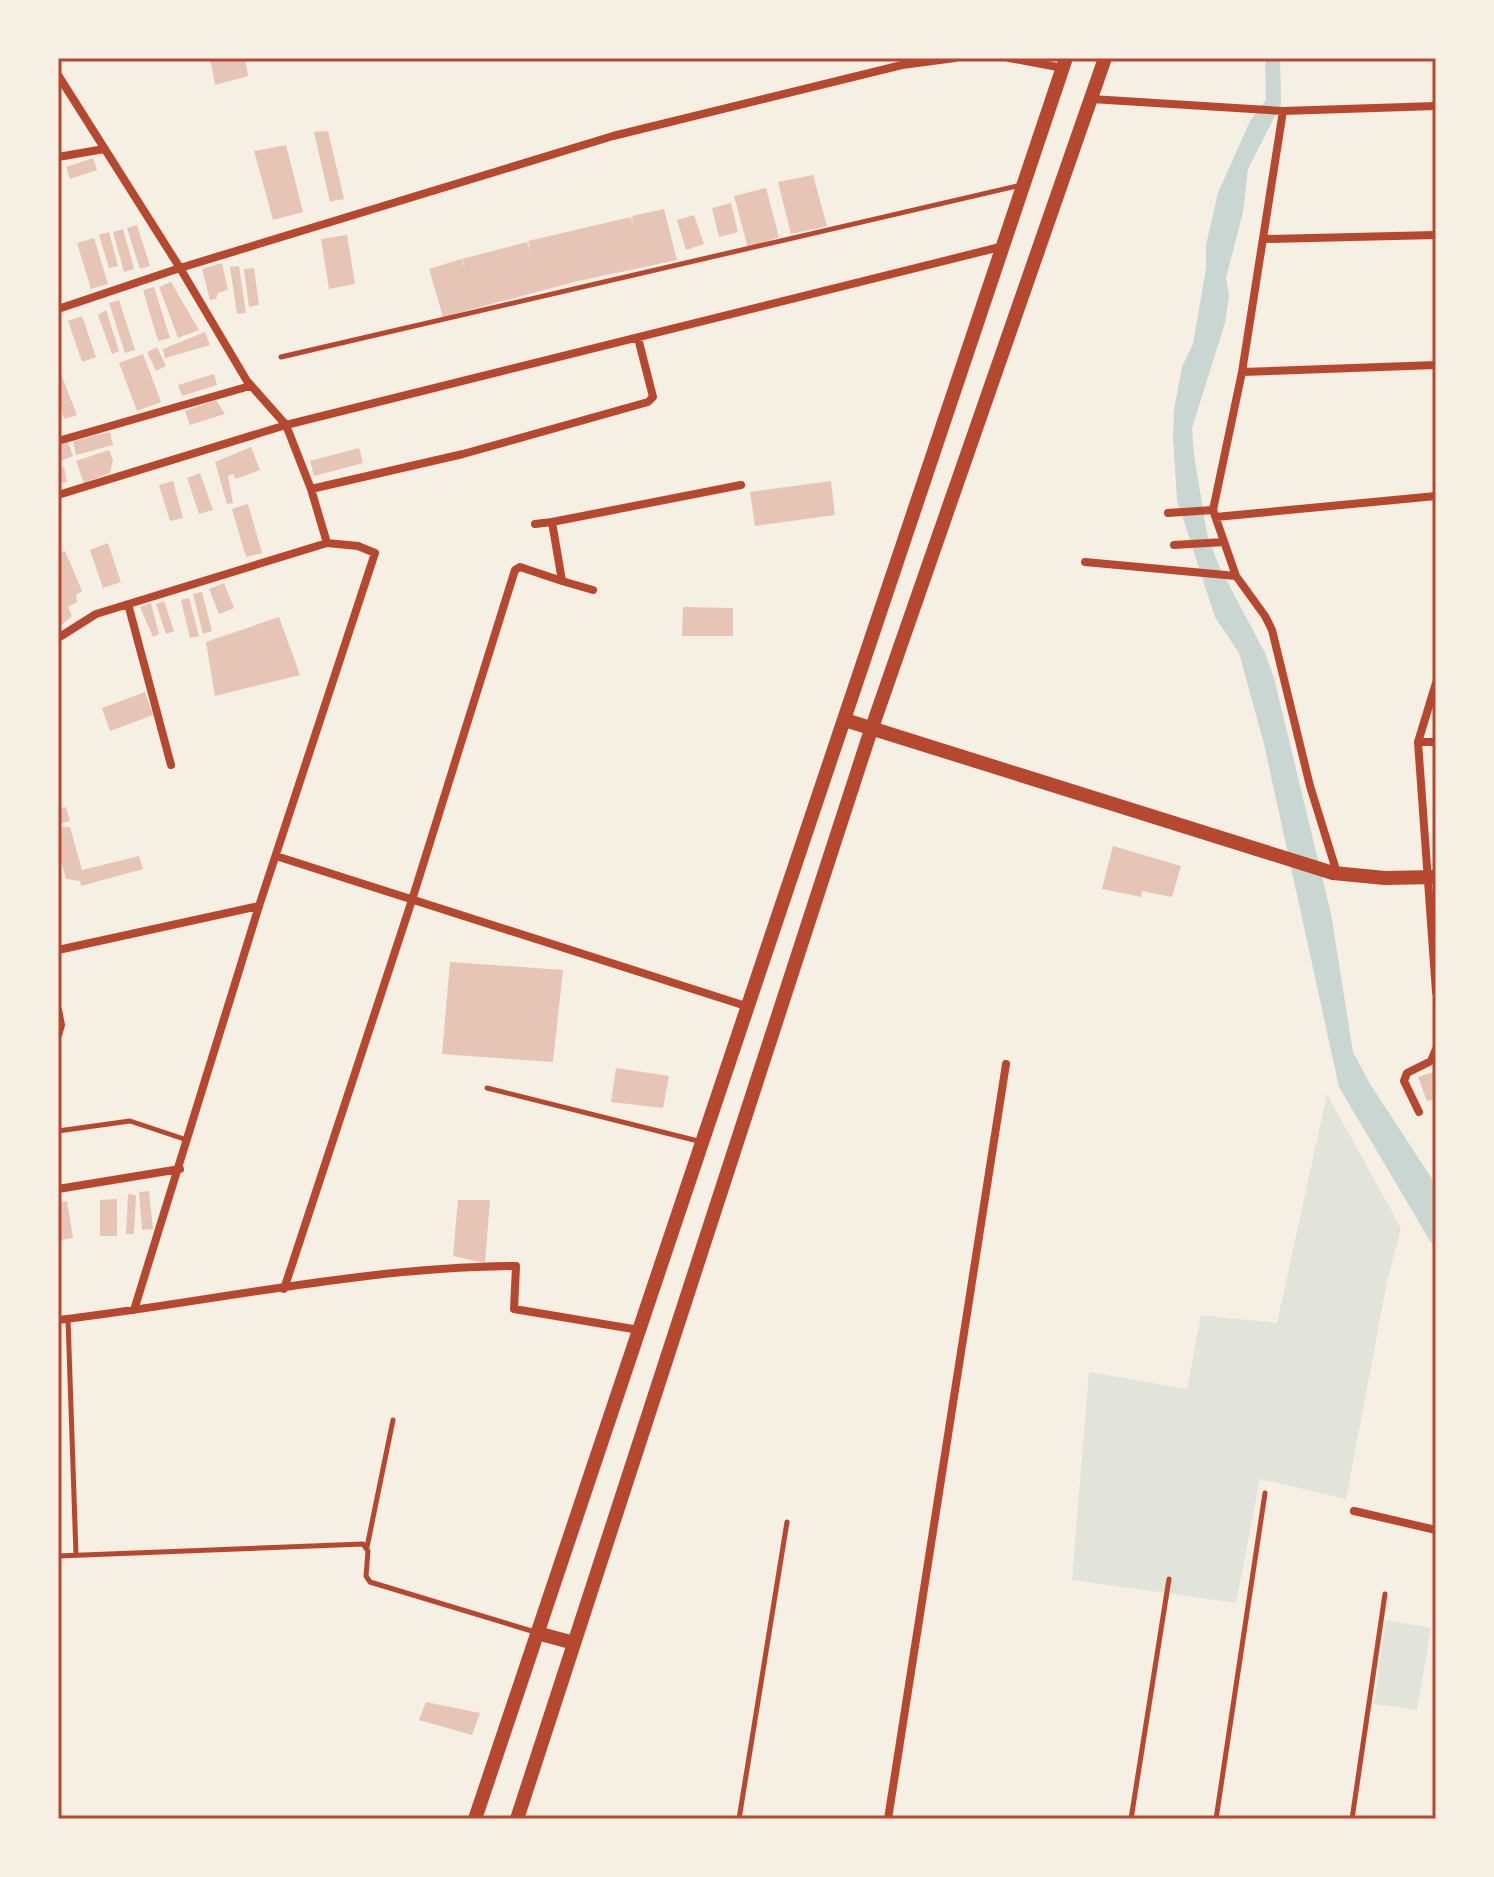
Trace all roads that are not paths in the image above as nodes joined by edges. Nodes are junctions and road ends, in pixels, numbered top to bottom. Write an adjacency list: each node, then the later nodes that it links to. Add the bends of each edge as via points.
1 (955, 58): 15 (street, via 902,65 613,136)
2 (1009, 58): 4 (street)
3 (1105, 58): 6 (main road)
4 (1064, 63): 11 (main road)
5 (58, 75): 9 (street)
6 (1091, 99): 8 (street); 43 (main road)
7 (1436, 106): 8 (street)
8 (1282, 111): 13 (street)
9 (104, 149): 10 (street); 15 (street)
10 (58, 157)
11 (1026, 183): 14 (main road); 18 (lane)
12 (1436, 235): 13 (street)
13 (1265, 239): 20 (street)
14 (1004, 245): 17 (street); 42 (main road)
15 (180, 268): 16 (street); 21 (street)
16 (58, 309)
17 (638, 338): 22 (street); 25 (street, via 653,397 648,402 463,454)
18 (281, 357)
19 (1436, 365): 20 (street)
20 (1242, 372): 29 (street)
21 (250, 386): 22 (street); 23 (street)
22 (286, 425): 25 (street); 26 (street)
23 (58, 441)
24 (741, 485): 30 (street)
25 (311, 489): 33 (street)
26 (58, 495)
27 (1436, 496): 29 (street)
28 (1168, 513): 29 (street)
29 (1211, 513): 32 (street)
30 (552, 522): 31 (street); 37 (street)
31 (535, 524)
32 (1219, 542): 34 (street); 36 (street)
33 (327, 543): 39 (street); 47 (street, via 375,553)
34 (1174, 545)
35 (1085, 562): 36 (street)
36 (1232, 576): 48 (street, via 1272,630)
37 (562, 581): 38 (street); 50 (street, via 520,567 515,570)
38 (593, 590)
39 (128, 604): 40 (street, via 87,617); 46 (street)
40 (58, 638)
41 (1436, 683): 44 (street)
42 (845, 720): 43 (main road); 54 (main road)
43 (871, 729): 48 (main road); 81 (main road)
44 (1418, 742): 45 (street); 49 (street)
45 (1436, 742)
46 (171, 765)
47 (276, 856): 50 (street); 51 (street)
48 (1335, 873): 49 (main road)
49 (1432, 877): 53 (street)
50 (412, 900): 54 (street); 66 (street)
51 (259, 906): 52 (street); 62 (street)
52 (58, 950)
53 (1436, 992)
54 (749, 1007): 63 (main road)
55 (58, 1010): 56 (street)
56 (58, 1035)
57 (1436, 1049): 60 (street, via 1431,1061 1407,1073 1404,1081)
58 (1006, 1064): 85 (street)
59 (487, 1088): 63 (lane)
60 (1419, 1112)
61 (58, 1131): 62 (lane, via 130,1121)
62 (188, 1140): 64 (street)
63 (703, 1143): 69 (main road)
64 (180, 1169): 65 (street); 67 (street)
65 (58, 1189)
66 (284, 1289): 67 (street); 69 (street, via 384,1273 516,1266 514,1309)
67 (134, 1310): 68 (street)
68 (63, 1319): 76 (lane)
69 (639, 1330): 80 (main road)
70 (393, 1420): 75 (lane)
71 (1265, 1493): 87 (lane)
72 (1354, 1511): 74 (street)
73 (787, 1522): 84 (lane)
74 (1436, 1530)
75 (367, 1547): 76 (lane); 80 (lane, via 370,1582)
76 (76, 1555): 77 (lane)
77 (58, 1556)
78 (1169, 1579): 86 (lane)
79 (1385, 1594): 88 (lane)
80 (537, 1633): 81 (main road); 82 (main road)
81 (574, 1643): 83 (main road)
82 (475, 1819)
83 (517, 1819)
84 (739, 1819)
85 (888, 1819)
86 (1131, 1819)
87 (1216, 1819)
88 (1352, 1819)

